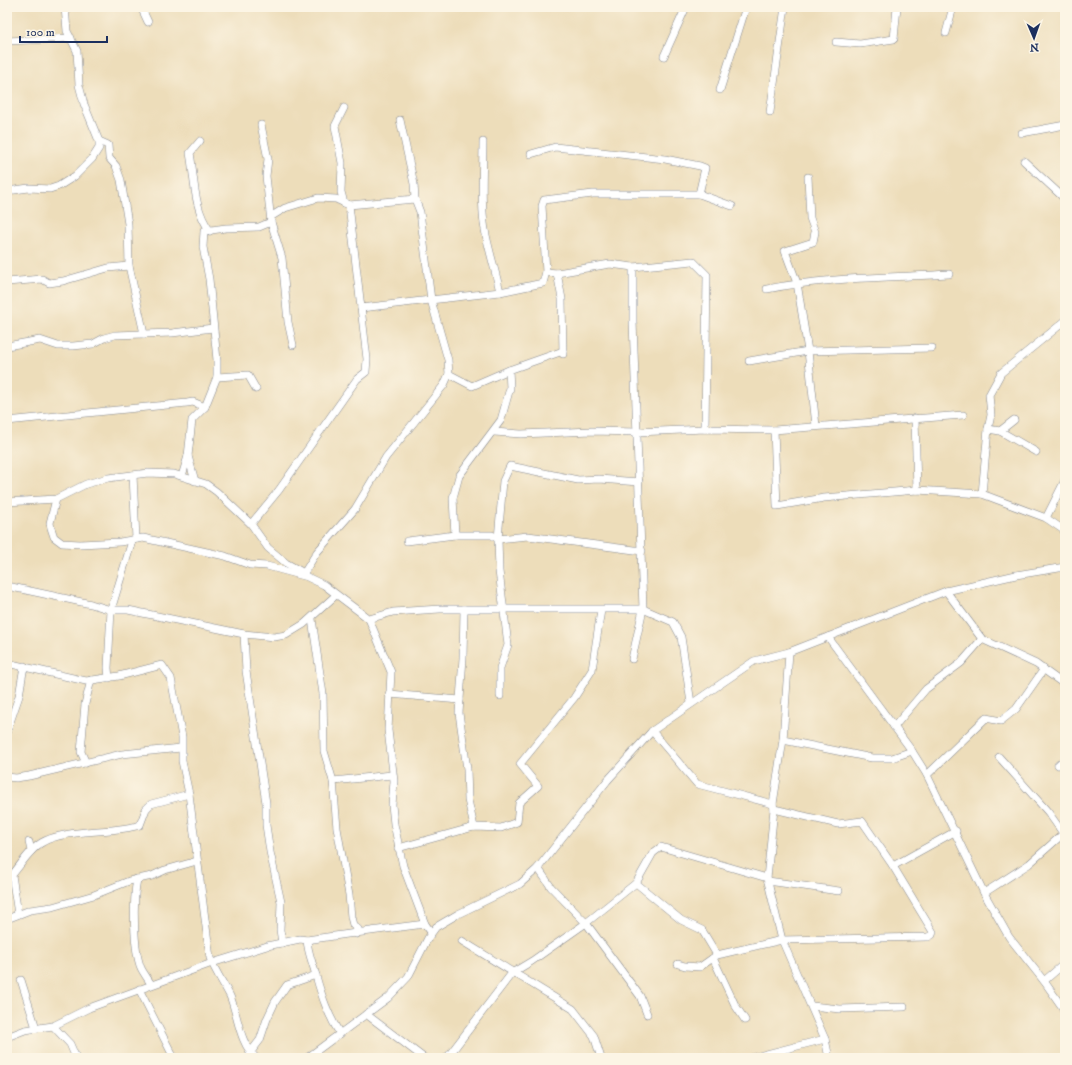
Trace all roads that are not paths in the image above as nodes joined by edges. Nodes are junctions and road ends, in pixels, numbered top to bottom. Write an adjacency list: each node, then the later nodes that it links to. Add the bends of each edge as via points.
1 (65, 7): 10 (street)
2 (141, 7): 8 (street)
3 (686, 7): 13 (street)
4 (746, 7): 14 (street)
5 (785, 7): 16 (street)
6 (897, 7): 12 (street, via 894,39 860,44)
7 (953, 7): 9 (street)
8 (148, 22)
9 (946, 33)
10 (71, 38): 11 (street); 23 (street, via 77,50 79,85 84,104)
11 (7, 41)
12 (836, 42)
13 (664, 56)
14 (720, 90)
15 (344, 108): 28 (street, via 335,126 343,169)
16 (770, 112)
17 (400, 120): 31 (street)
18 (261, 125): 35 (street, via 268,159 267,187)
19 (1065, 125): 20 (street)
20 (1022, 132)
21 (200, 141): 36 (street, via 190,153 197,205)
22 (484, 142): 45 (street, via 482,176 485,234)
23 (99, 144): 27 (street, via 92,159 59,186 50,189); 37 (street, via 108,145 109,158 116,166 121,180 128,224)
24 (532, 154): 29 (street, via 555,147 665,159 700,166 705,168)
25 (1024, 162): 32 (street)
26 (808, 177): 43 (street, via 810,218 815,232 813,242 785,251)
27 (7, 191)
28 (341, 192): 30 (street); 33 (street)
29 (699, 194): 34 (street); 39 (street, via 593,194 544,200 542,206)
30 (336, 199): 33 (street); 35 (street, via 311,199 285,208)
31 (415, 199): 33 (street); 46 (street, via 420,212)
32 (1065, 199)
33 (347, 204): 47 (street)
34 (732, 206)
35 (272, 219): 36 (street, via 259,227); 51 (street, via 282,258 288,322)
36 (210, 231): 49 (street, via 204,231 203,247)
37 (129, 266): 42 (street, via 108,268 48,283 42,279); 50 (street)
38 (633, 267): 40 (street, via 610,264); 66 (street, via 693,261 707,274); 71 (street)
39 (546, 272): 40 (street); 45 (street, via 543,283)
40 (557, 273): 56 (street, via 562,298 563,353)
41 (949, 274): 43 (street, via 868,276)
42 (7, 282)
43 (797, 283): 44 (street); 54 (street)
44 (767, 289)
45 (500, 292): 46 (street)
46 (431, 300): 47 (street); 57 (street, via 448,360)
47 (361, 308): 84 (street, via 367,359 366,372 357,379 279,490)
48 (1065, 322): 67 (street, via 1001,373 989,395 991,415)
49 (213, 328): 50 (street); 58 (street, via 218,360)
50 (144, 334): 52 (street, via 115,335 93,344 73,346 58,346 40,340)
51 (293, 345)
52 (7, 346)
53 (932, 348): 54 (street)
54 (808, 352): 55 (street); 65 (street)
55 (749, 361)
56 (509, 370): 57 (street, via 472,386); 70 (street, via 510,388 501,420)
57 (449, 374): 92 (street, via 444,385 386,457 355,509 317,552)
58 (217, 377): 59 (street, via 248,375); 60 (street)
59 (256, 389)
60 (205, 407): 64 (street, via 193,402); 73 (street, via 192,420)
61 (964, 415): 62 (street)
62 (915, 418): 65 (street); 79 (street)
63 (1014, 420): 69 (street)
64 (7, 421)
65 (816, 426): 68 (street)
66 (705, 428): 68 (street); 71 (street)
67 (988, 429): 69 (street); 80 (street)
68 (774, 430): 79 (street, via 777,506 824,498)
69 (1000, 431): 72 (street)
70 (494, 432): 71 (street); 86 (street, via 459,476 453,498)
71 (638, 432): 78 (street)
72 (1036, 452)
73 (188, 456): 75 (street); 77 (street)
74 (133, 475): 75 (street, via 164,473); 81 (street, via 86,484); 88 (street)
75 (182, 476): 77 (street)
76 (1065, 480): 83 (street)
77 (195, 481): 84 (street, via 206,484 217,492)
78 (639, 482): 87 (street, via 578,480 510,466 503,481); 90 (street)
79 (917, 490): 80 (street)
80 (982, 494): 83 (street)
81 (56, 499): 82 (street); 88 (street, via 50,523 54,537 62,543)
82 (7, 502)
83 (1046, 518): 85 (street)
84 (251, 524): 92 (street, via 268,548)
85 (1065, 531)
86 (456, 535): 87 (street, via 492,536); 89 (street)
87 (498, 539): 90 (street, via 528,536); 96 (street)
88 (134, 540): 92 (street, via 143,538 171,543 250,565); 99 (street)
89 (407, 541)
90 (642, 551): 97 (street)
91 (1065, 567): 94 (street)
92 (304, 575): 95 (street, via 324,585)
93 (7, 586): 99 (street)
94 (946, 591): 104 (street); 105 (street)
95 (336, 595): 101 (street); 102 (street)
96 (504, 608): 98 (street); 100 (street); 115 (street, via 508,645 500,668)
97 (643, 608): 100 (street); 107 (street); 117 (street, via 673,622 681,636)
98 (464, 609): 102 (street, via 393,612); 116 (street, via 464,658)
99 (111, 610): 103 (street, via 128,610); 111 (street)
100 (602, 610): 134 (street, via 592,670 574,698 520,764 538,786 519,803 517,822 501,828)
101 (312, 619): 103 (street, via 279,637); 131 (street, via 323,694 324,751)
102 (369, 619): 114 (street, via 391,672)
103 (244, 634): 157 (street, via 246,671 266,803 266,824 281,902)
104 (828, 637): 106 (street); 118 (street)
105 (982, 639): 110 (street); 118 (street, via 961,663 926,689)
106 (789, 652): 117 (street, via 754,661); 121 (street)
107 (632, 659)
108 (7, 663): 109 (street)
109 (24, 666): 112 (street, via 86,681); 119 (street, via 19,696)
110 (1044, 669): 113 (street); 129 (street, via 1016,709 1001,722 986,718)
111 (109, 678): 112 (street); 122 (street, via 162,665 171,678 182,737)
112 (91, 680): 126 (street, via 85,704 81,752)
113 (1065, 685)
114 (389, 694): 116 (street); 128 (street, via 388,730)
115 (500, 696)
116 (460, 700): 134 (street, via 459,713 467,769 468,800)
117 (691, 703): 120 (street)
118 (894, 727): 123 (street)
119 (7, 731)
120 (652, 731): 133 (street, via 697,784); 142 (street, via 607,781)
121 (782, 740): 123 (street, via 872,758 892,758); 133 (street)
122 (181, 748): 126 (street, via 128,753); 132 (street)
123 (912, 751): 129 (street)
124 (999, 757): 136 (street, via 1048,812)
125 (1065, 759): 127 (street)
126 (86, 763): 130 (street, via 16,778)
127 (1058, 765)
128 (392, 775): 131 (street); 138 (street, via 392,805)
129 (927, 775): 135 (street)
130 (7, 777)
131 (333, 781): 153 (street, via 337,828 351,917 353,925 358,929)
132 (189, 794): 139 (street, via 151,804 146,809 140,825 53,839 41,843); 140 (street)
133 (774, 806): 141 (street, via 838,824 862,821); 144 (street)
134 (474, 827): 138 (street)
135 (956, 831): 141 (street); 147 (street)
136 (1064, 835): 147 (street, via 1029,864)
137 (29, 842): 139 (street)
138 (398, 848): 150 (street)
139 (31, 851): 148 (street, via 12,875)
140 (197, 861): 143 (street); 159 (street)
141 (894, 866): 156 (street, via 933,932 932,935)
142 (538, 868): 151 (street, via 551,887); 152 (street, via 520,884 443,922)
143 (133, 880): 148 (street, via 94,895); 166 (street, via 137,955 141,968)
144 (767, 880): 145 (street, via 661,847 653,854); 146 (street); 156 (street)
145 (636, 883): 151 (street); 158 (street, via 681,920 702,930)
146 (839, 891)
147 (984, 894): 165 (street, via 1009,937)
148 (18, 914): 149 (street)
149 (7, 919)
150 (425, 924): 152 (street); 153 (street, via 375,929)
151 (586, 924): 162 (street); 172 (street, via 640,996)
152 (431, 932): 171 (street, via 408,977 388,998)
153 (356, 934): 154 (street)
154 (307, 940): 157 (street); 163 (street, via 308,953)
155 (462, 940): 162 (street)
156 (782, 940): 158 (street); 168 (street)
157 (282, 943): 159 (street)
158 (715, 957): 161 (street, via 700,967); 173 (street)
159 (212, 963): 166 (street); 179 (street, via 230,996 236,1019)
160 (1065, 963): 165 (street)
161 (678, 964)
162 (512, 973): 184 (street); 185 (street, via 573,1009 594,1036)
163 (316, 975): 176 (street, via 327,1012); 179 (street, via 287,985 275,1002)
164 (21, 980): 175 (street)
165 (1044, 981): 170 (street)
166 (151, 984): 167 (street)
167 (139, 989): 174 (street, via 89,1008); 181 (street)
168 (812, 1006): 169 (street, via 840,1009); 178 (street)
169 (904, 1007)
170 (1065, 1011)
171 (366, 1014): 176 (street); 183 (street)
172 (647, 1014)
173 (744, 1020)
174 (53, 1026): 175 (street); 180 (street, via 70,1044)
175 (36, 1028): 177 (street)
176 (340, 1034): 182 (street)
177 (7, 1037)
178 (825, 1039): 186 (street); 187 (street)
179 (253, 1055)
180 (76, 1058)
181 (174, 1058)
182 (307, 1058)
183 (424, 1058)
184 (447, 1058)
185 (601, 1058)
186 (754, 1058)
187 (830, 1058)

